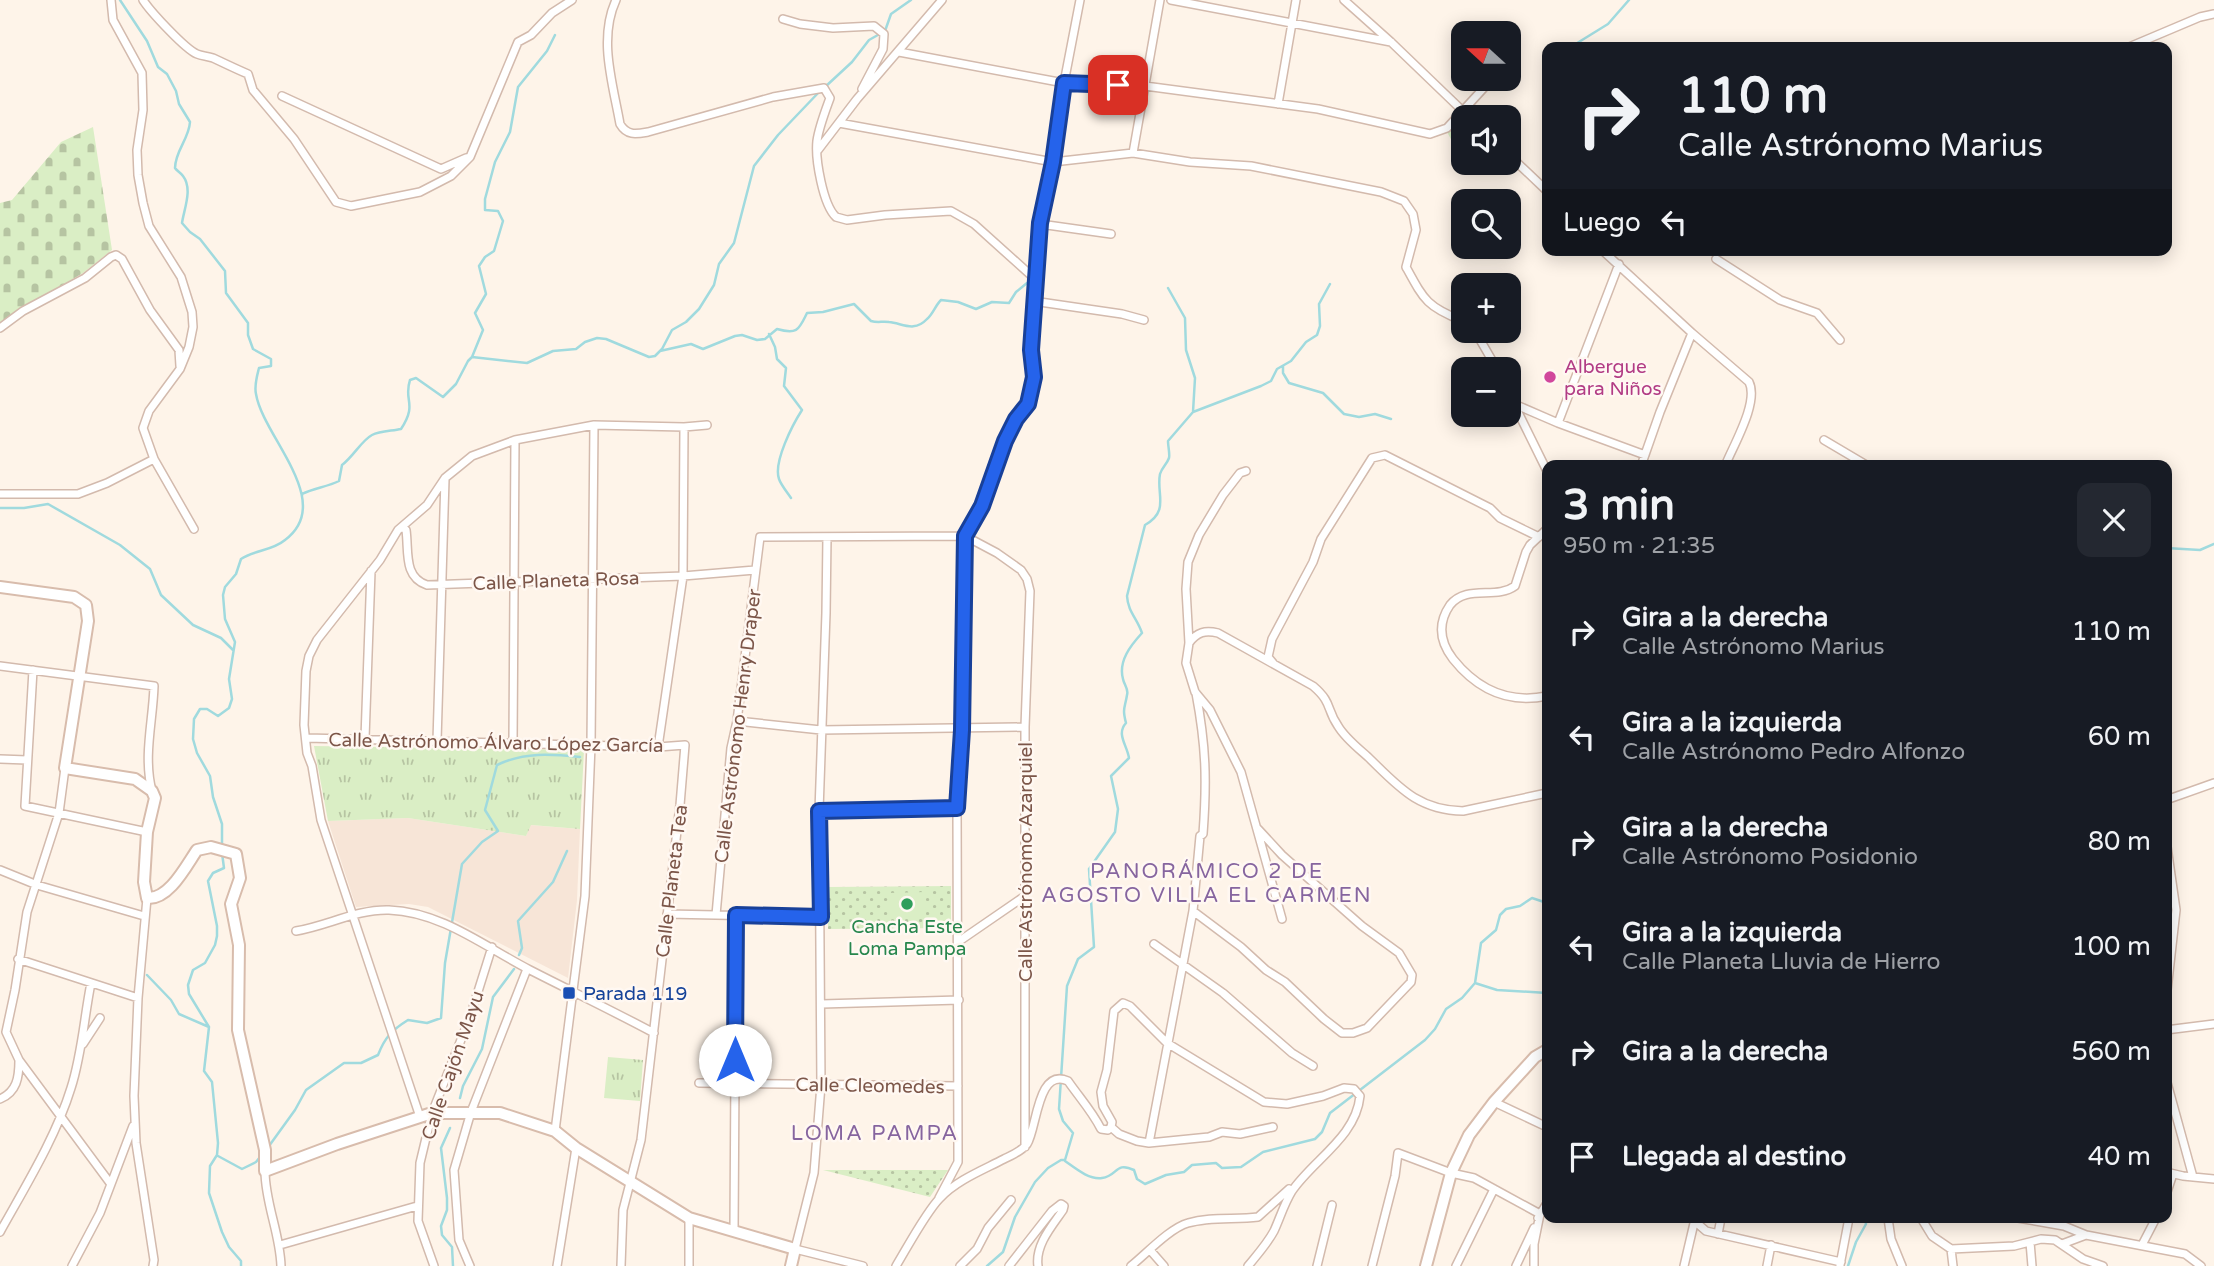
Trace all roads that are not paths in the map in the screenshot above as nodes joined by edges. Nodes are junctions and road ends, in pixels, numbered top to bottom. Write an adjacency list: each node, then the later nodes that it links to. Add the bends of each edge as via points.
1 (111, 0): 43 (street, via 113,20 142,73 144,110 137,150 143,203 149,226 181,277 191,312 192,336)
2 (143, 0): 27 (street, via 181,43 248,74 253,90 336,202 351,206 420,192 451,176)
3 (572, 0): 27 (street, via 518,42)
4 (616, 0): 25 (street, via 607,29 608,53 620,124 627,132 648,132 821,88 830,98)
5 (942, 0): 16 (street)
6 (1080, 0): 17 (street)
7 (1160, 0): 18 (street)
8 (1171, 0): 13 (street)
9 (1296, 0): 13 (street)
10 (1344, 0): 14 (street)
11 (2214, 14): 15 (street)
12 (783, 19): 20 (street, via 833,28 874,26 884,34 883,49)
13 (1292, 23): 14 (street); 21 (street)
14 (1391, 42): 22 (street)
15 (2141, 42)
16 (899, 52): 17 (street); 20 (street)
17 (1064, 83): 18 (street); 28 (street)
18 (1145, 86): 21 (street); 26 (street)
19 (282, 96): 27 (street, via 441,169)
20 (858, 99): 23 (street)
21 (1278, 104): 24 (street, via 1430,134)
22 (1457, 105)
23 (839, 123): 25 (street); 28 (street)
24 (1451, 125)
25 (817, 151): 36 (street, via 828,204 836,217 847,220 951,211 974,224)
26 (1133, 153): 28 (street); 38 (street, via 1251,166 1381,192 1404,201 1416,230 1406,267 1423,299)
27 (470, 157)
28 (1053, 162): 31 (street)
29 (1521, 166): 30 (street)
30 (1542, 186)
31 (1040, 223): 32 (street); 36 (street)
32 (1111, 234)
33 (1609, 256): 35 (street)
34 (1716, 259): 42 (street, via 1780,300 1817,313)
35 (1619, 264): 41 (street); 46 (street)
36 (1034, 278): 37 (street)
37 (1033, 300): 39 (street); 64 (street, via 1034,377 1028,404 1005,441 982,506)
38 (1451, 316)
39 (1144, 320)
40 (0, 328): 43 (street, via 116,255 179,349)
41 (1692, 333): 52 (street); 55 (street, via 1752,388 1752,401)
42 (1840, 340)
43 (180, 369): 53 (street, via 144,421 145,440)
44 (1521, 407): 46 (street)
45 (1521, 418): 57 (street)
46 (1558, 423): 52 (street)
47 (594, 425): 49 (street); 50 (street); 70 (street)
48 (707, 425): 49 (street)
49 (684, 427): 69 (street)
50 (515, 440): 59 (street, via 472,456); 71 (street)
51 (1824, 440): 56 (street)
52 (1645, 455): 54 (street)
53 (154, 458): 60 (street, via 78,494); 62 (street)
54 (1643, 460)
55 (1728, 460)
56 (1858, 460)
57 (1542, 461)
58 (1246, 471): 74 (street, via 1223,495 1191,555 1186,589)
59 (445, 478): 61 (street, via 427,505); 72 (street)
60 (0, 494)
61 (402, 527): 68 (street); 72 (street, Calle Planeta Rosa, via 412,576 427,585)
62 (194, 529)
63 (1542, 534): 66 (street)
64 (965, 536): 65 (street); 82 (street, Calle Astrónomo Azarquiel, via 1012,562 1027,579); 84 (street)
65 (827, 537): 67 (street, Calle Astrónomo Henry Draper, via 760,537); 83 (street)
66 (1539, 537): 75 (street, via 1385,455 1372,458 1321,539 1272,639 1268,657); 80 (street, via 1526,552 1515,586 1456,600 1446,613 1441,633 1445,649 1473,682 1511,696)
67 (755, 570): 69 (street, Calle Planeta Rosa); 81 (street, Calle Astrónomo Henry Draper)
68 (371, 571): 85 (street, via 309,656); 86 (street)
69 (683, 576): 70 (street, Calle Planeta Rosa); 91 (street)
70 (593, 578): 71 (street, Calle Planeta Rosa); 89 (street)
71 (514, 581): 72 (street, Calle Planeta Rosa); 88 (street)
72 (442, 584): 87 (street)
73 (0, 587): 78 (street, via 74,597 86,606)
74 (1189, 643): 75 (street, via 1200,632 1218,633); 79 (street, via 1186,663)
75 (1273, 664): 97 (street, via 1323,694 1339,729 1415,800 1438,809 1463,811)
76 (0, 666): 77 (street)
77 (33, 670): 78 (street); 93 (street)
78 (81, 676): 94 (street); 96 (street, via 154,686 148,767)
79 (1195, 692): 102 (street, via 1236,759); 109 (street, via 1207,778)
80 (1542, 697)
81 (737, 721): 83 (street); 112 (street, Calle Astrónomo Henry Draper)
82 (1025, 727): 84 (street); 107 (street, Calle Astrónomo Azarquiel)
83 (821, 730): 84 (street); 100 (street)
84 (962, 730): 99 (street)
85 (307, 738): 86 (street, Calle Astrónomo Álvaro López García); 111 (street, via 321,820)
86 (365, 738): 87 (street, Calle Astrónomo Álvaro López García)
87 (437, 741): 88 (street, Calle Astrónomo Álvaro López García)
88 (513, 743): 89 (street, Calle Astrónomo Álvaro López García)
89 (591, 745): 91 (street, Calle Astrónomo Álvaro López García); 126 (street, via 585,896)
90 (685, 746): 91 (street, Calle Astrónomo Álvaro López García); 110 (street, Calle Planeta Tea)
91 (658, 747)
92 (0, 759): 93 (street)
93 (27, 760): 101 (street, via 25,806)
94 (65, 768): 96 (street, via 135,779); 101 (street)
95 (2214, 783): 98 (street)
96 (152, 791): 103 (street, via 154,807)
97 (1542, 794)
98 (2172, 798)
99 (957, 808): 100 (street); 118 (street)
100 (819, 811): 115 (street)
101 (59, 813): 103 (street); 106 (street)
102 (1258, 830): 109 (street, via 1362,926 1399,953 1412,975 1411,982 1367,1028 1342,1033); 116 (street)
103 (146, 832): 108 (street)
104 (0, 870): 106 (street)
105 (2172, 870): 121 (street, via 2176,910)
106 (37, 885): 114 (street); 122 (street, via 26,912)
107 (1025, 896): 118 (street); 157 (street, Calle Astrónomo Azarquiel)
108 (147, 898): 114 (street); 161 (street, via 167,890 197,850 211,847 236,854 240,878 231,904 239,945 238,1030 265,1150)
109 (1193, 911): 123 (street)
110 (667, 914): 112 (street); 134 (street, Calle Planeta Tea)
111 (354, 915): 117 (street); 120 (street, via 390,910 423,914); 149 (street)
112 (716, 915): 113 (street)
113 (736, 915): 115 (street); 141 (street)
114 (144, 916): 127 (street)
115 (821, 917): 129 (street)
116 (1282, 919)
117 (296, 931)
118 (958, 942): 128 (street)
119 (1154, 944): 123 (street)
120 (492, 947): 124 (street); 149 (street, Calle Cajón Mayu, via 470,1017)
121 (2172, 948)
122 (18, 959): 125 (street); 133 (street)
123 (1184, 965): 135 (street); 139 (street)
124 (527, 968): 126 (street); 148 (street, Calle Cajón Mayu)
125 (91, 983): 127 (street); 136 (street)
126 (573, 991): 134 (street); 155 (street)
127 (138, 998): 151 (street)
128 (959, 1000): 129 (street); 143 (street)
129 (822, 1004): 142 (street)
130 (100, 1018): 136 (street)
131 (2214, 1024): 132 (street)
132 (2172, 1029)
133 (3, 1030): 138 (street)
134 (654, 1033): 168 (street, Calle Planeta Tea)
135 (1167, 1043): 154 (street, via 1130,1006 1117,1006 1101,1091); 156 (street); 165 (street, via 1269,1104 1287,1104 1350,1087 1358,1091 1352,1119 1328,1154)
136 (81, 1048): 150 (street)
137 (1542, 1054): 146 (street)
138 (19, 1060): 144 (street, via 18,1080); 150 (street)
139 (1313, 1066)
140 (699, 1083): 141 (street, Calle Cleomedes)
141 (735, 1084): 142 (street, Calle Cleomedes); 185 (street)
142 (821, 1085): 143 (street, Calle Cleomedes); 194 (street, via 814,1173)
143 (958, 1086): 170 (street, via 958,1162)
144 (3, 1097): 147 (street)
145 (2172, 1101): 164 (street)
146 (1494, 1102): 152 (street); 162 (street, via 1469,1135)
147 (0, 1104)
148 (471, 1112): 149 (street); 155 (street, via 500,1113); 203 (street, Calle Cajón Mayu, via 454,1170 459,1240)
149 (426, 1115): 161 (street); 173 (street, Calle Cajón Mayu)
150 (61, 1116): 160 (street); 186 (street)
151 (135, 1119): 159 (street); 200 (street)
152 (1542, 1125)
153 (1273, 1127): 156 (street, via 1240,1135 1222,1132)
154 (1111, 1128): 156 (street); 157 (street, via 1101,1129 1068,1081 1058,1079 1051,1081 1041,1097)
155 (555, 1132): 158 (street)
156 (1149, 1143)
157 (1025, 1147): 170 (street)
158 (576, 1148): 168 (street); 204 (street)
159 (119, 1159): 160 (street, via 105,1167); 167 (street)
160 (97, 1164): 167 (street)
161 (265, 1171): 191 (street)
162 (1451, 1173): 169 (street, via 1474,1178); 218 (street, via 1398,1153); 219 (street)
163 (2172, 1173): 164 (street)
164 (2193, 1177): 166 (street)
165 (1300, 1179): 196 (street, via 1258,1217 1188,1223); 197 (street, via 1272,1235)
166 (2214, 1180)
167 (110, 1183): 199 (street)
168 (631, 1184): 176 (street); 205 (street, Calle Planeta Tea, via 623,1210)
169 (1493, 1189): 175 (street); 220 (street)
170 (939, 1198): 209 (street)
171 (1011, 1200): 210 (street)
172 (1332, 1205): 217 (street)
173 (417, 1206): 191 (street); 202 (street, Calle Cajón Mayu)
174 (1542, 1210): 175 (street)
175 (1540, 1213): 221 (street); 222 (street)
176 (689, 1218): 185 (street); 206 (street)
177 (1695, 1223): 223 (street)
178 (1698, 1223): 187 (street, via 1701,1229)
179 (1720, 1223): 187 (street)
180 (1848, 1223): 198 (street)
181 (1889, 1223): 225 (street)
182 (1923, 1223): 195 (street, via 1932,1236)
183 (2068, 1223): 188 (street)
184 (2153, 1223): 193 (street)
185 (734, 1230): 194 (street)
186 (0, 1232)
187 (1718, 1234): 192 (street)
188 (2086, 1235): 190 (street); 193 (street)
189 (2030, 1242): 190 (street, via 2041,1239); 195 (street); 227 (street)
190 (2062, 1244): 228 (street, via 2083,1259)
191 (280, 1245): 201 (street)
192 (1770, 1245): 198 (street); 224 (street)
193 (2142, 1245): 229 (street, via 2185,1254)
194 (795, 1249): 207 (street); 208 (street)
195 (1951, 1249): 226 (street)
196 (1150, 1250): 213 (street); 214 (street)
197 (1255, 1257): 215 (street); 216 (street)
198 (1840, 1264)
199 (72, 1266)
200 (153, 1266)
201 (281, 1266)
202 (434, 1266)
203 (470, 1266)
204 (558, 1266)
205 (621, 1266)
206 (690, 1266)
207 (790, 1266)
208 (863, 1266)
209 (896, 1266)
210 (960, 1266)
211 (1009, 1266): 212 (street, via 1061,1204 1063,1210 1040,1249)
212 (1038, 1266)
213 (1131, 1266)
214 (1164, 1266)
215 (1248, 1266)
216 (1260, 1266)
217 (1317, 1266)
218 (1371, 1266)
219 (1426, 1266)
220 (1456, 1266)
221 (1516, 1266)
222 (1534, 1266)
223 (1684, 1266)
224 (1767, 1266)
225 (1902, 1266)
226 (1953, 1266)
227 (2032, 1266)
228 (2104, 1266)
229 (2201, 1266)

